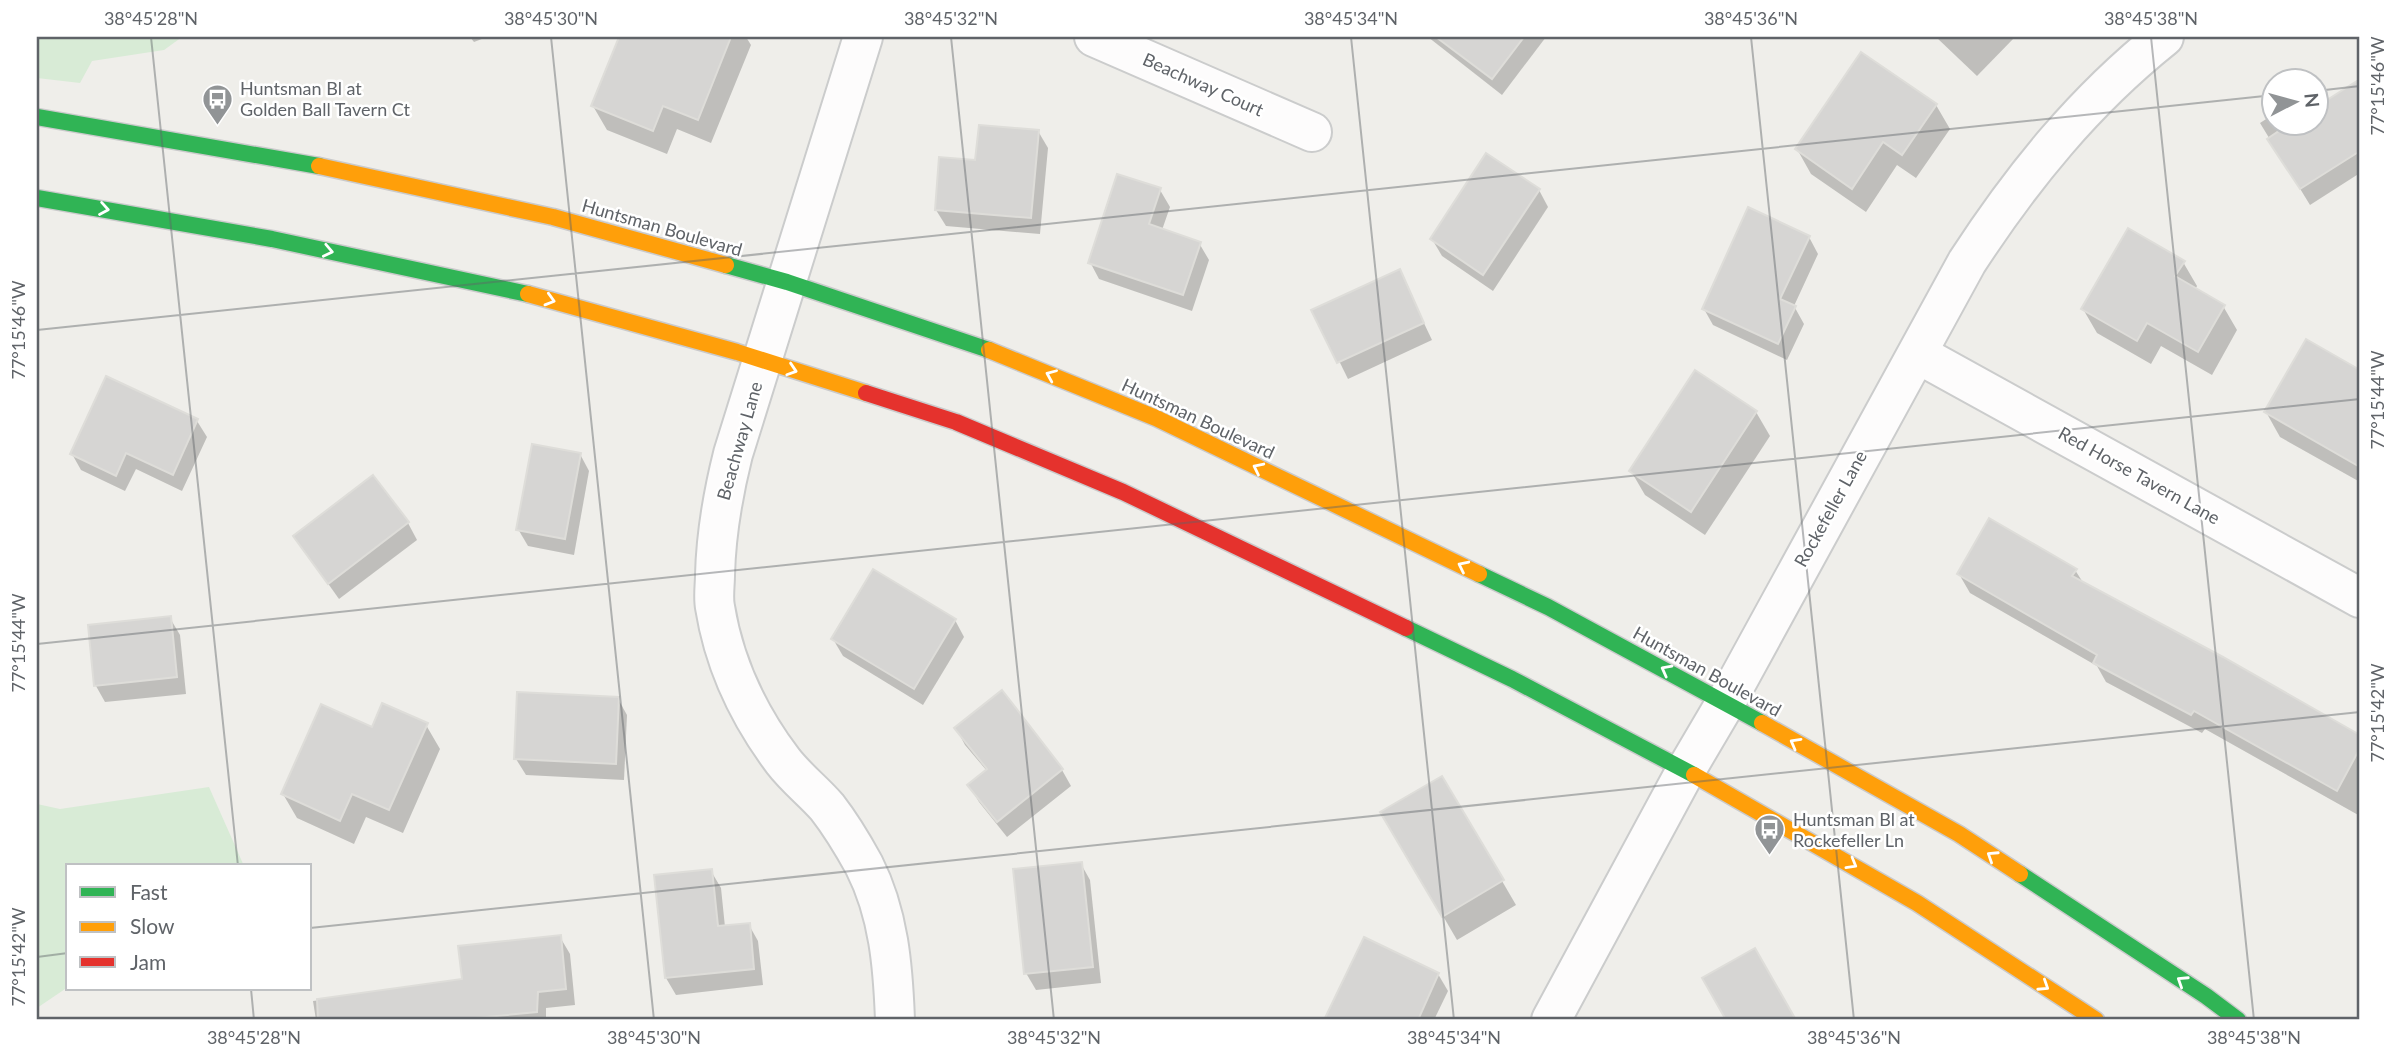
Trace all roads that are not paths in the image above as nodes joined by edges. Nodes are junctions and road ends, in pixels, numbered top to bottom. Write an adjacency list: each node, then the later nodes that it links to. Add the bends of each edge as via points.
1 (863, 37): 7 (street, Beachway Lane)
2 (1094, 37): 5 (street, Beachway Court)
3 (2164, 37): 8 (street, Rockefeller Lane, via 2130,64 2044,153 1967,261)
4 (37, 117): 7 (street, Huntsman Boulevard, via 286,159 553,217)
5 (1311, 132)
6 (37, 198): 9 (street, one-way to 9, via 272,239 521,293)
7 (787, 282): 9 (street, Beachway Lane); 11 (street, Huntsman Boulevard, one-way to 7, via 1548,607 1156,418 984,347)
8 (1918, 354): 10 (street, Red Horse Tavern Lane); 11 (street, Rockefeller Lane)
9 (763, 360): 12 (street, one-way to 12, via 956,422 1123,492 1512,678); 13 (street, Beachway Lane, via 722,498 714,605 748,708 784,762 843,828 865,867 879,902 892,961)
10 (2360, 598)
11 (1726, 702): 12 (street, Rockefeller Lane); 16 (street, Huntsman Boulevard, one-way to 11, via 1959,834)
12 (1686, 770): 14 (street, Rockefeller Lane); 15 (street, one-way to 15, via 1917,903)
13 (895, 1020)
14 (1551, 1020)
15 (2096, 1020)
16 (2238, 1020)

